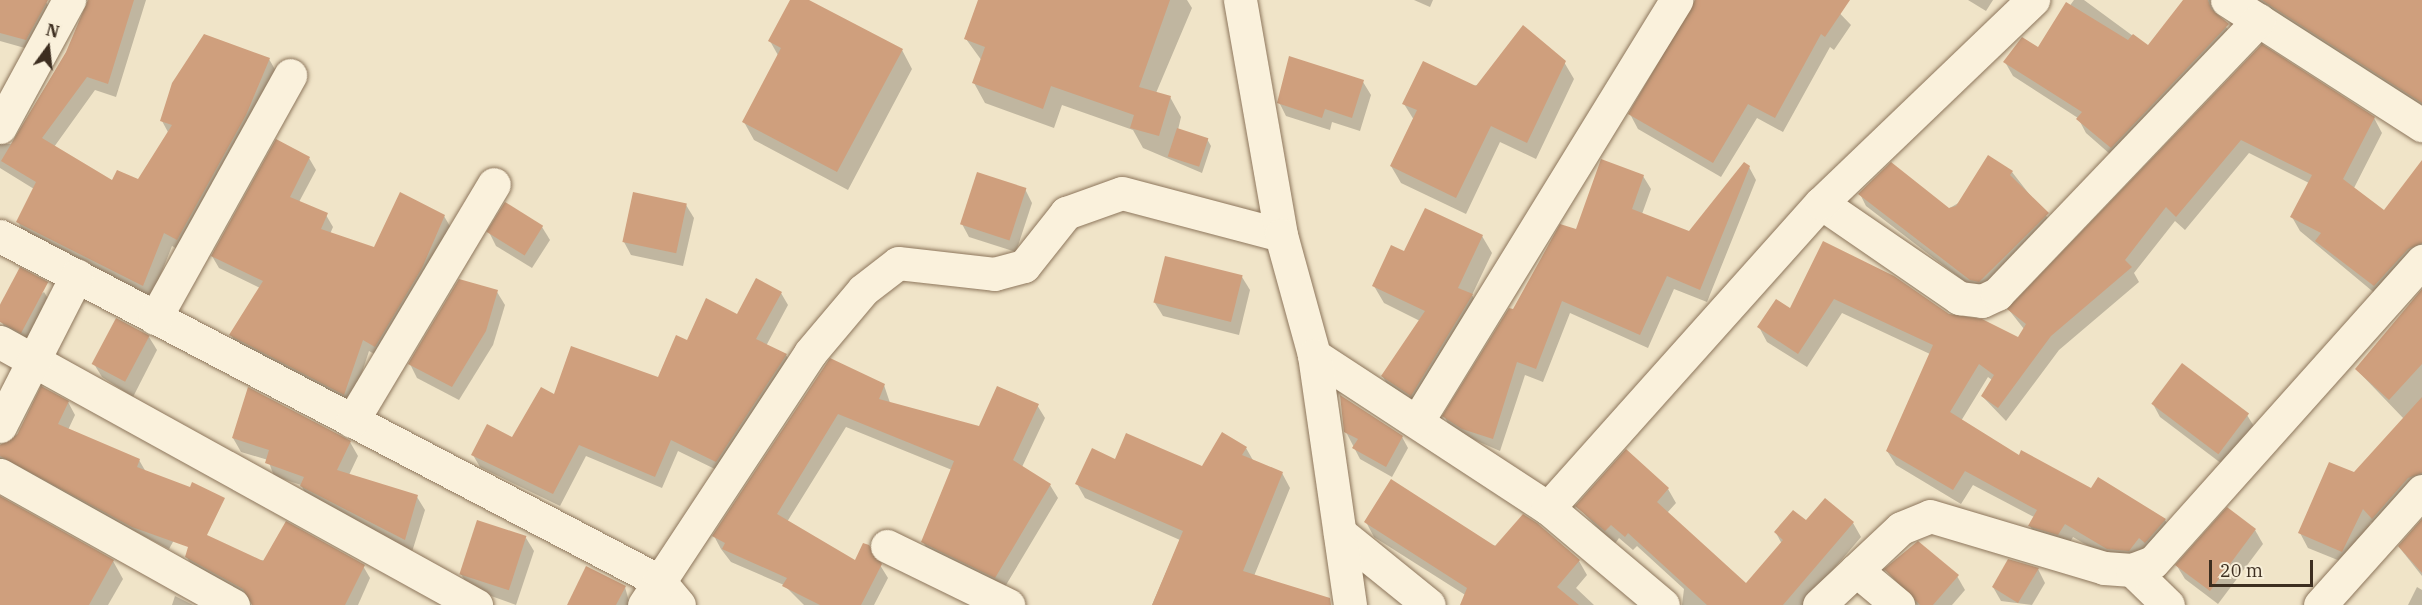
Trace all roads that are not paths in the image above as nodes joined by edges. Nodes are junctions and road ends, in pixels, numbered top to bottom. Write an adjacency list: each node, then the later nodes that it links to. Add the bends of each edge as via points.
1 (69, 0): 9 (street)
2 (1240, 0): 12 (street)
3 (1676, 0): 20 (street)
4 (2033, 0): 11 (street)
5 (2227, 0): 6 (street)
6 (2259, 20): 8 (street); 11 (street, via 1997,294 1982,301 1959,298)
7 (290, 75): 16 (street)
8 (2422, 125)
9 (0, 127)
10 (494, 183): 21 (street)
11 (1821, 203): 25 (street)
12 (1281, 235): 18 (street); 30 (street, via 1122,194 1066,213 1024,266 994,274 898,263 863,290 810,353)
13 (0, 236): 15 (street)
14 (2422, 261): 29 (street, via 2153,562)
15 (77, 275): 16 (street); 19 (street)
16 (155, 318): 21 (street)
17 (0, 342): 19 (street)
18 (1314, 355): 20 (street); 26 (street)
19 (34, 362): 22 (street); 32 (street)
20 (1418, 420): 25 (street)
21 (352, 421): 30 (street)
22 (0, 426)
23 (0, 475): 31 (street)
24 (2422, 491): 40 (street)
25 (1548, 508): 36 (street)
26 (1340, 533): 34 (street); 35 (street)
27 (887, 546): 33 (street)
28 (1856, 570): 29 (street, via 1901,528 1930,516 2104,568); 37 (street); 38 (street)
29 (2132, 570): 39 (street)
30 (661, 597)
31 (233, 605)
32 (476, 605)
33 (1008, 605)
34 (1350, 605)
35 (1429, 605)
36 (1663, 605)
37 (1819, 605)
38 (1898, 605)
39 (2168, 605)
40 (2320, 605)

